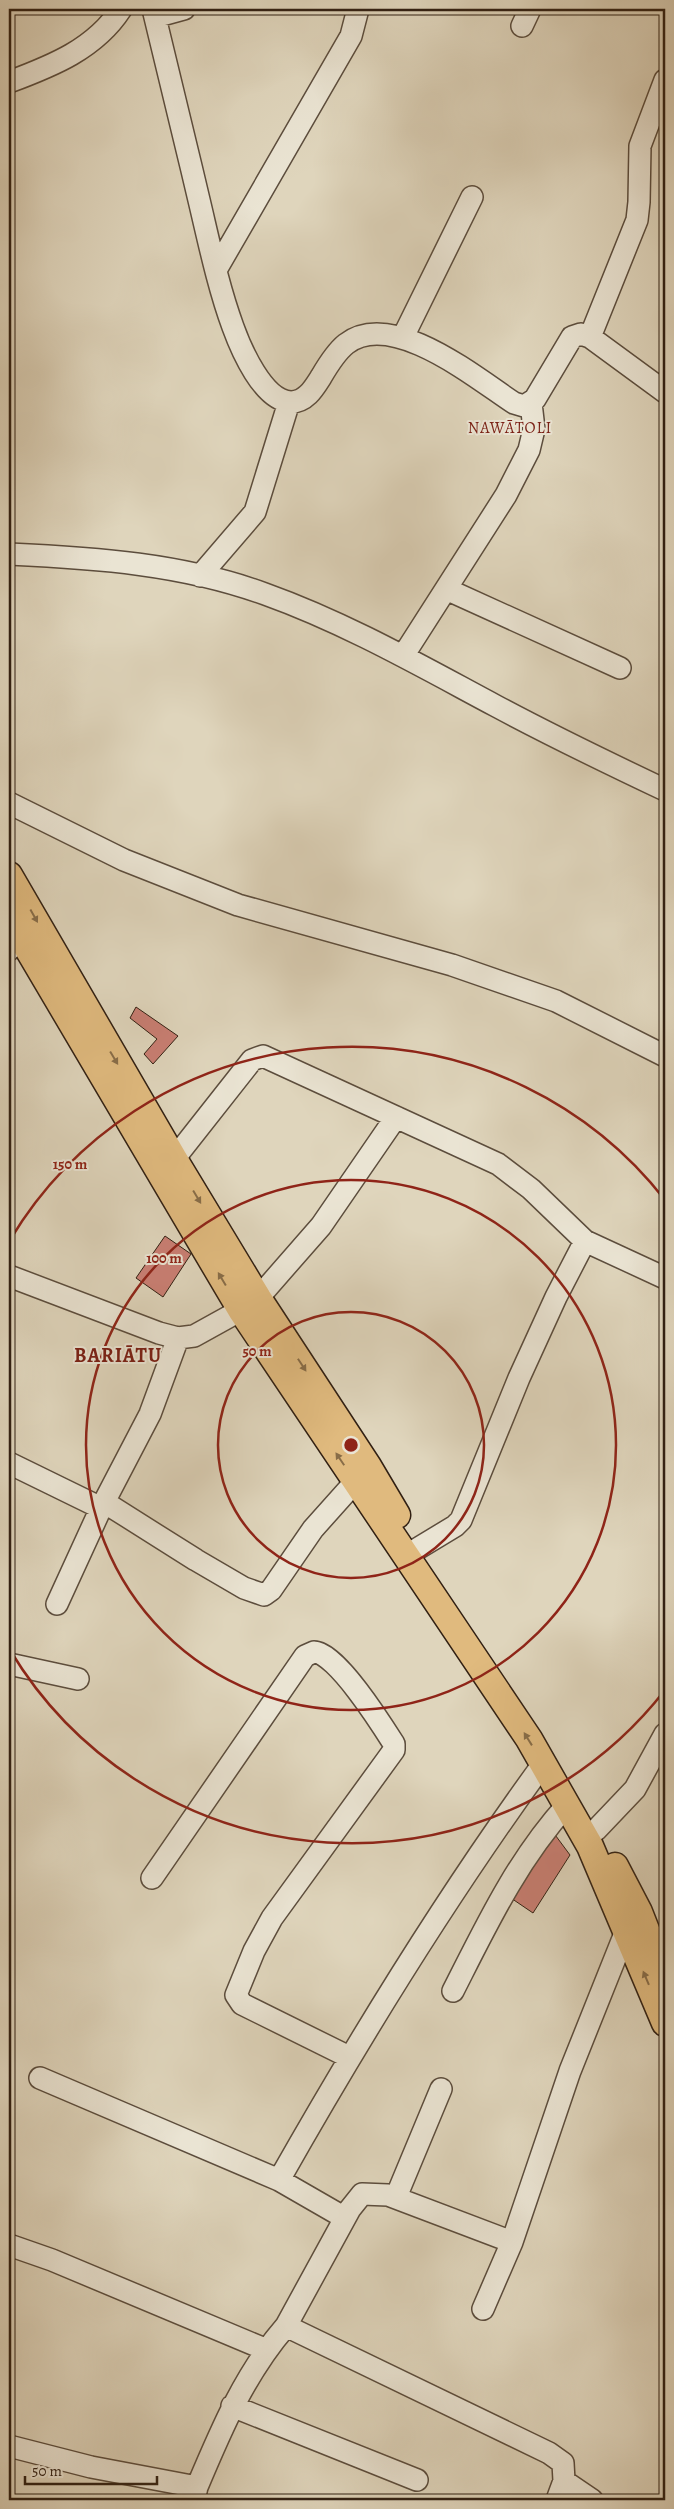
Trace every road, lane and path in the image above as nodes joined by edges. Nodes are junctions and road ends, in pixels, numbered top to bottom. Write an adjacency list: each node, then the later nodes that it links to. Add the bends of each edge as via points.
1 (121, 9): 5 (street, via 82,49 47,68)
2 (184, 9): 4 (street)
3 (358, 9): 8 (street, via 351,36)
4 (154, 13): 8 (street)
5 (12, 77)
6 (665, 80): 10 (street, via 640,146 637,220)
7 (472, 197): 9 (street)
8 (216, 270): 12 (street, via 233,327 246,357 272,394)
9 (403, 337): 12 (street, via 369,335 347,343 306,397); 13 (street, via 437,352 514,403 524,406)
10 (590, 338): 11 (street); 13 (street, via 581,334 572,337)
11 (665, 392)
12 (289, 402): 15 (street, via 255,512)
13 (531, 403): 16 (street, via 534,430 529,450 506,495)
14 (9, 554): 15 (street, via 105,560)
15 (200, 576): 17 (street, via 264,594 316,614)
16 (446, 589): 17 (street); 18 (street)
17 (403, 656): 19 (street, via 557,738)
18 (620, 668)
19 (665, 790)
20 (9, 803): 23 (street, via 124,860 238,905 452,965 556,1001)
21 (9, 875): 25 (main road, one-way to 25)
22 (12, 934): 29 (main road, one-way to 22)
23 (665, 1056)
24 (396, 1117): 25 (street, via 269,1057 259,1056 252,1060); 26 (street, via 498,1164 531,1189); 29 (street, via 321,1226)
25 (174, 1159): 29 (main road, one-way to 29)
26 (585, 1241): 28 (street); 34 (street, via 519,1378 461,1520)
27 (9, 1276): 30 (street)
28 (665, 1278)
29 (249, 1304): 30 (street, via 204,1331); 32 (main road, one-way to 29); 34 (main road, one-way to 34, via 368,1466)
30 (178, 1338): 33 (street, via 150,1414)
31 (9, 1463): 33 (street)
32 (355, 1482): 33 (street, via 313,1529 271,1590 264,1595 244,1588); 39 (main road, one-way to 32)
33 (102, 1505): 35 (street)
34 (417, 1549): 41 (main road, via 550,1739)
35 (57, 1604)
36 (9, 1664): 37 (street)
37 (78, 1679)
38 (665, 1734): 41 (street, via 635,1789)
39 (543, 1764): 40 (main road); 47 (street, via 482,1847)
40 (567, 1806): 43 (main road, via 590,1846); 45 (street, via 532,1846 509,1883)
41 (596, 1830): 44 (main road, via 640,1912)
42 (152, 1878): 47 (street, via 305,1656 314,1652 325,1656 360,1692 394,1744 393,1753 272,1918 236,1995 242,2004)
43 (626, 1931): 46 (main road, one-way to 43); 53 (street, via 570,2071)
44 (665, 1978)
45 (453, 1991)
46 (665, 2023)
47 (348, 2057): 50 (street)
48 (40, 2078): 50 (street)
49 (441, 2089): 51 (street)
50 (279, 2180): 52 (street)
51 (396, 2198): 52 (street, via 377,2193 362,2194); 53 (street)
52 (345, 2218): 56 (street)
53 (512, 2242): 55 (street)
54 (9, 2245): 57 (street)
55 (483, 2310)
56 (286, 2326): 57 (street); 61 (street, via 548,2453 563,2463)
57 (267, 2350): 58 (street)
58 (232, 2406): 60 (street); 62 (street)
59 (9, 2446): 62 (street)
60 (417, 2480)
61 (561, 2490): 63 (street)
62 (195, 2494)
63 (592, 2500)

